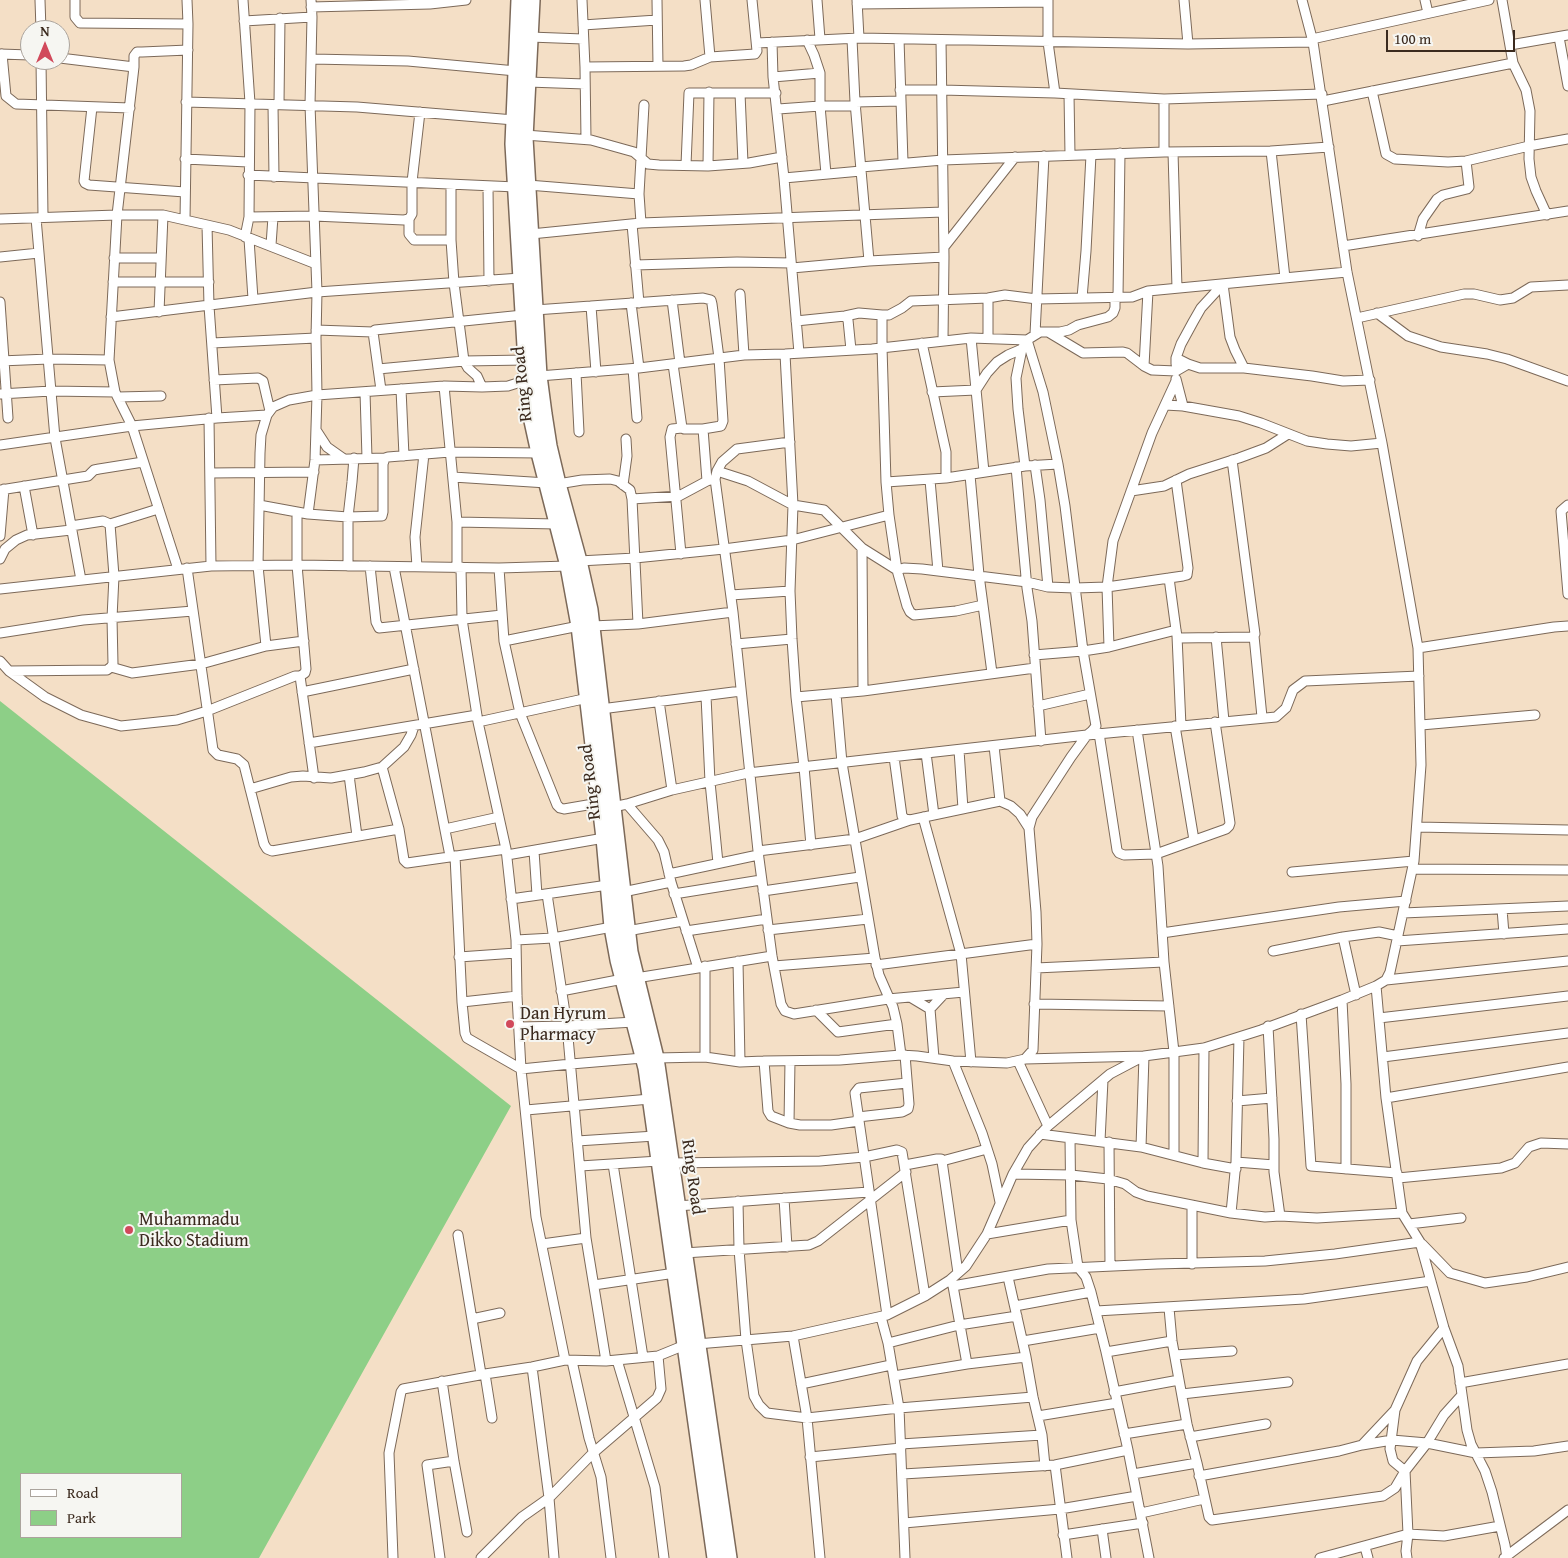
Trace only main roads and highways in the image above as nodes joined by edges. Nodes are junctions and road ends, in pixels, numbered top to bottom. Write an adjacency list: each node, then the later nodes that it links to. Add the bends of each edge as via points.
1 (519, 0): 3 (main road, Ring Road, via 513,144)
2 (532, 0): 3 (main road, Ring Road)
3 (522, 186): 4 (main road, Ring Road, via 531,234); 4 (main road, Ring Road, via 521,278)
4 (529, 313): 5 (main road, Ring Road); 5 (main road, Ring Road, via 526,360)
5 (533, 378): 6 (main road, Ring Road, via 549,446); 6 (main road, Ring Road, via 532,421 538,453)
6 (552, 484): 7 (main road, Ring Road); 7 (main road, Ring Road, via 557,524)
7 (574, 564): 8 (main road, Ring Road)
8 (586, 626): 9 (main road, Ring Road); 9 (main road, Ring Road, via 588,698)
9 (613, 805): 10 (main road, Ring Road, via 628,931); 10 (main road, Ring Road, via 604,838 612,927 618,960)
10 (630, 978): 11 (main road, Ring Road); 11 (main road, Ring Road, via 634,1022)
11 (650, 1058): 12 (main road, Ring Road); 12 (main road, Ring Road, via 650,1099 655,1136)
12 (665, 1162): 13 (main road, Ring Road, via 675,1273); 13 (main road, Ring Road, via 684,1253)
13 (691, 1345): 14 (main road, Ring Road); 15 (main road, Ring Road)
14 (714, 1558)
15 (729, 1558)

